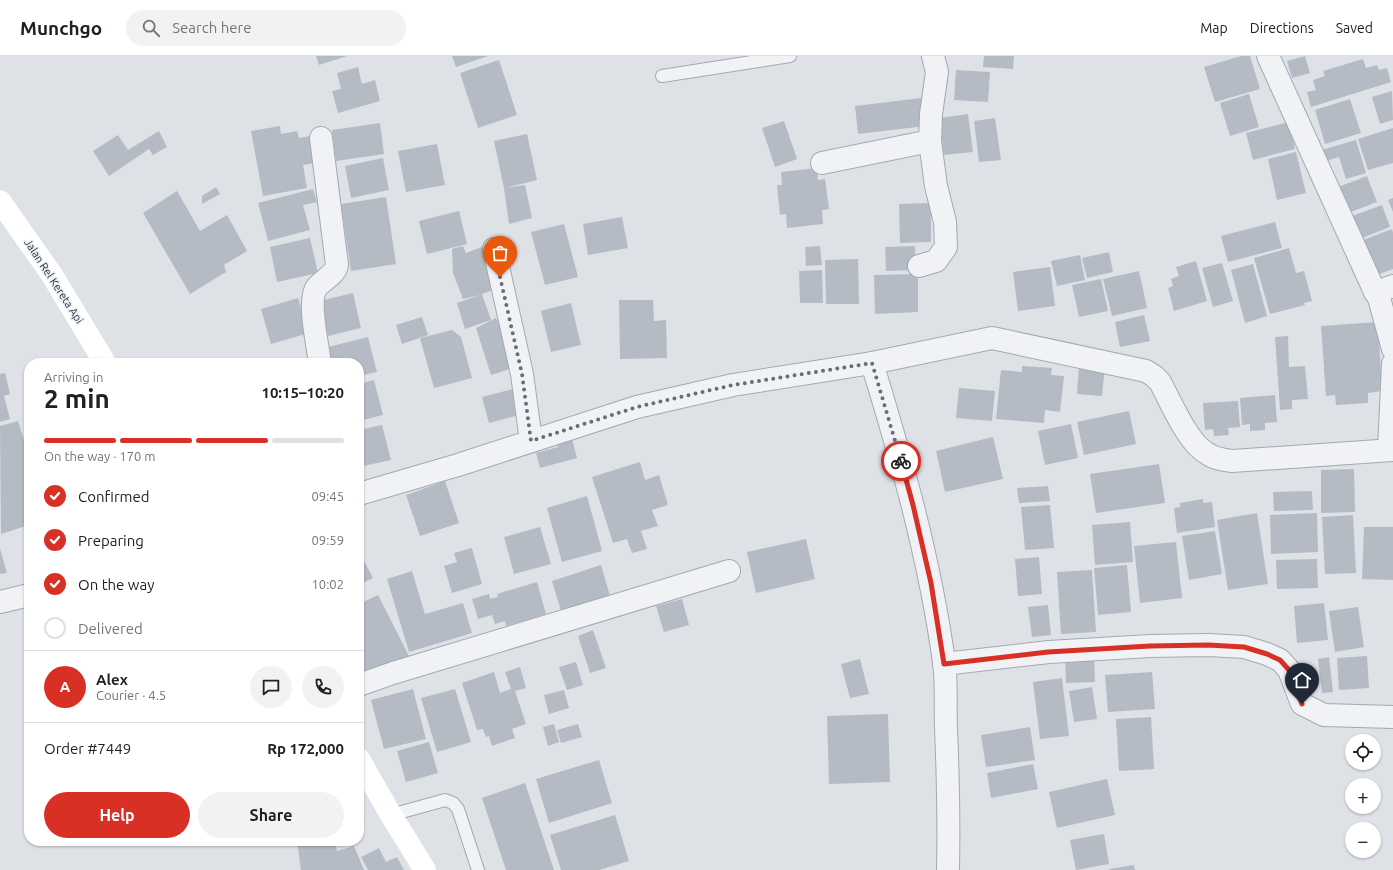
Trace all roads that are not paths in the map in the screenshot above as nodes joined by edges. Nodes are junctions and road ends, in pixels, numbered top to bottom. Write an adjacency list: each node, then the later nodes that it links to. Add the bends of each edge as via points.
1 (790, 56): 4 (lane)
2 (933, 56): 6 (street, via 936,72)
3 (1268, 56): 11 (street)
4 (662, 76)
5 (321, 138): 14 (street, via 337,264 336,269 317,288 312,299)
6 (930, 141): 7 (street); 10 (street, via 936,186 945,222 946,247 936,261)
7 (822, 163)
8 (0, 201): 13 (main road, Jalan Rel Kereta Api, via 52,276)
9 (494, 249): 17 (street, via 522,374)
10 (919, 266)
11 (1384, 289): 12 (street, via 1378,298)
12 (1393, 349)
13 (102, 358)
14 (319, 358)
15 (872, 363): 17 (street, via 733,385 637,407); 18 (street, via 992,338 1146,371 1160,382 1199,448 1208,455 1220,459 1232,461); 23 (street, via 913,505 931,583)
16 (1393, 364): 18 (street)
17 (531, 441): 19 (street, via 458,466)
18 (1391, 450)
19 (364, 493)
20 (729, 570): 24 (street)
21 (24, 596): 22 (street)
22 (0, 602)
23 (944, 664): 25 (street, via 1048,652 1150,646 1244,647 1280,660 1289,670 1302,704 1315,711 1336,716); 30 (street)
24 (364, 683)
25 (1393, 717)
26 (364, 768): 27 (main road)
27 (391, 815): 28 (main road); 29 (lane, via 445,800 453,803 458,809)
28 (425, 870)
29 (478, 870)
30 (948, 870)

